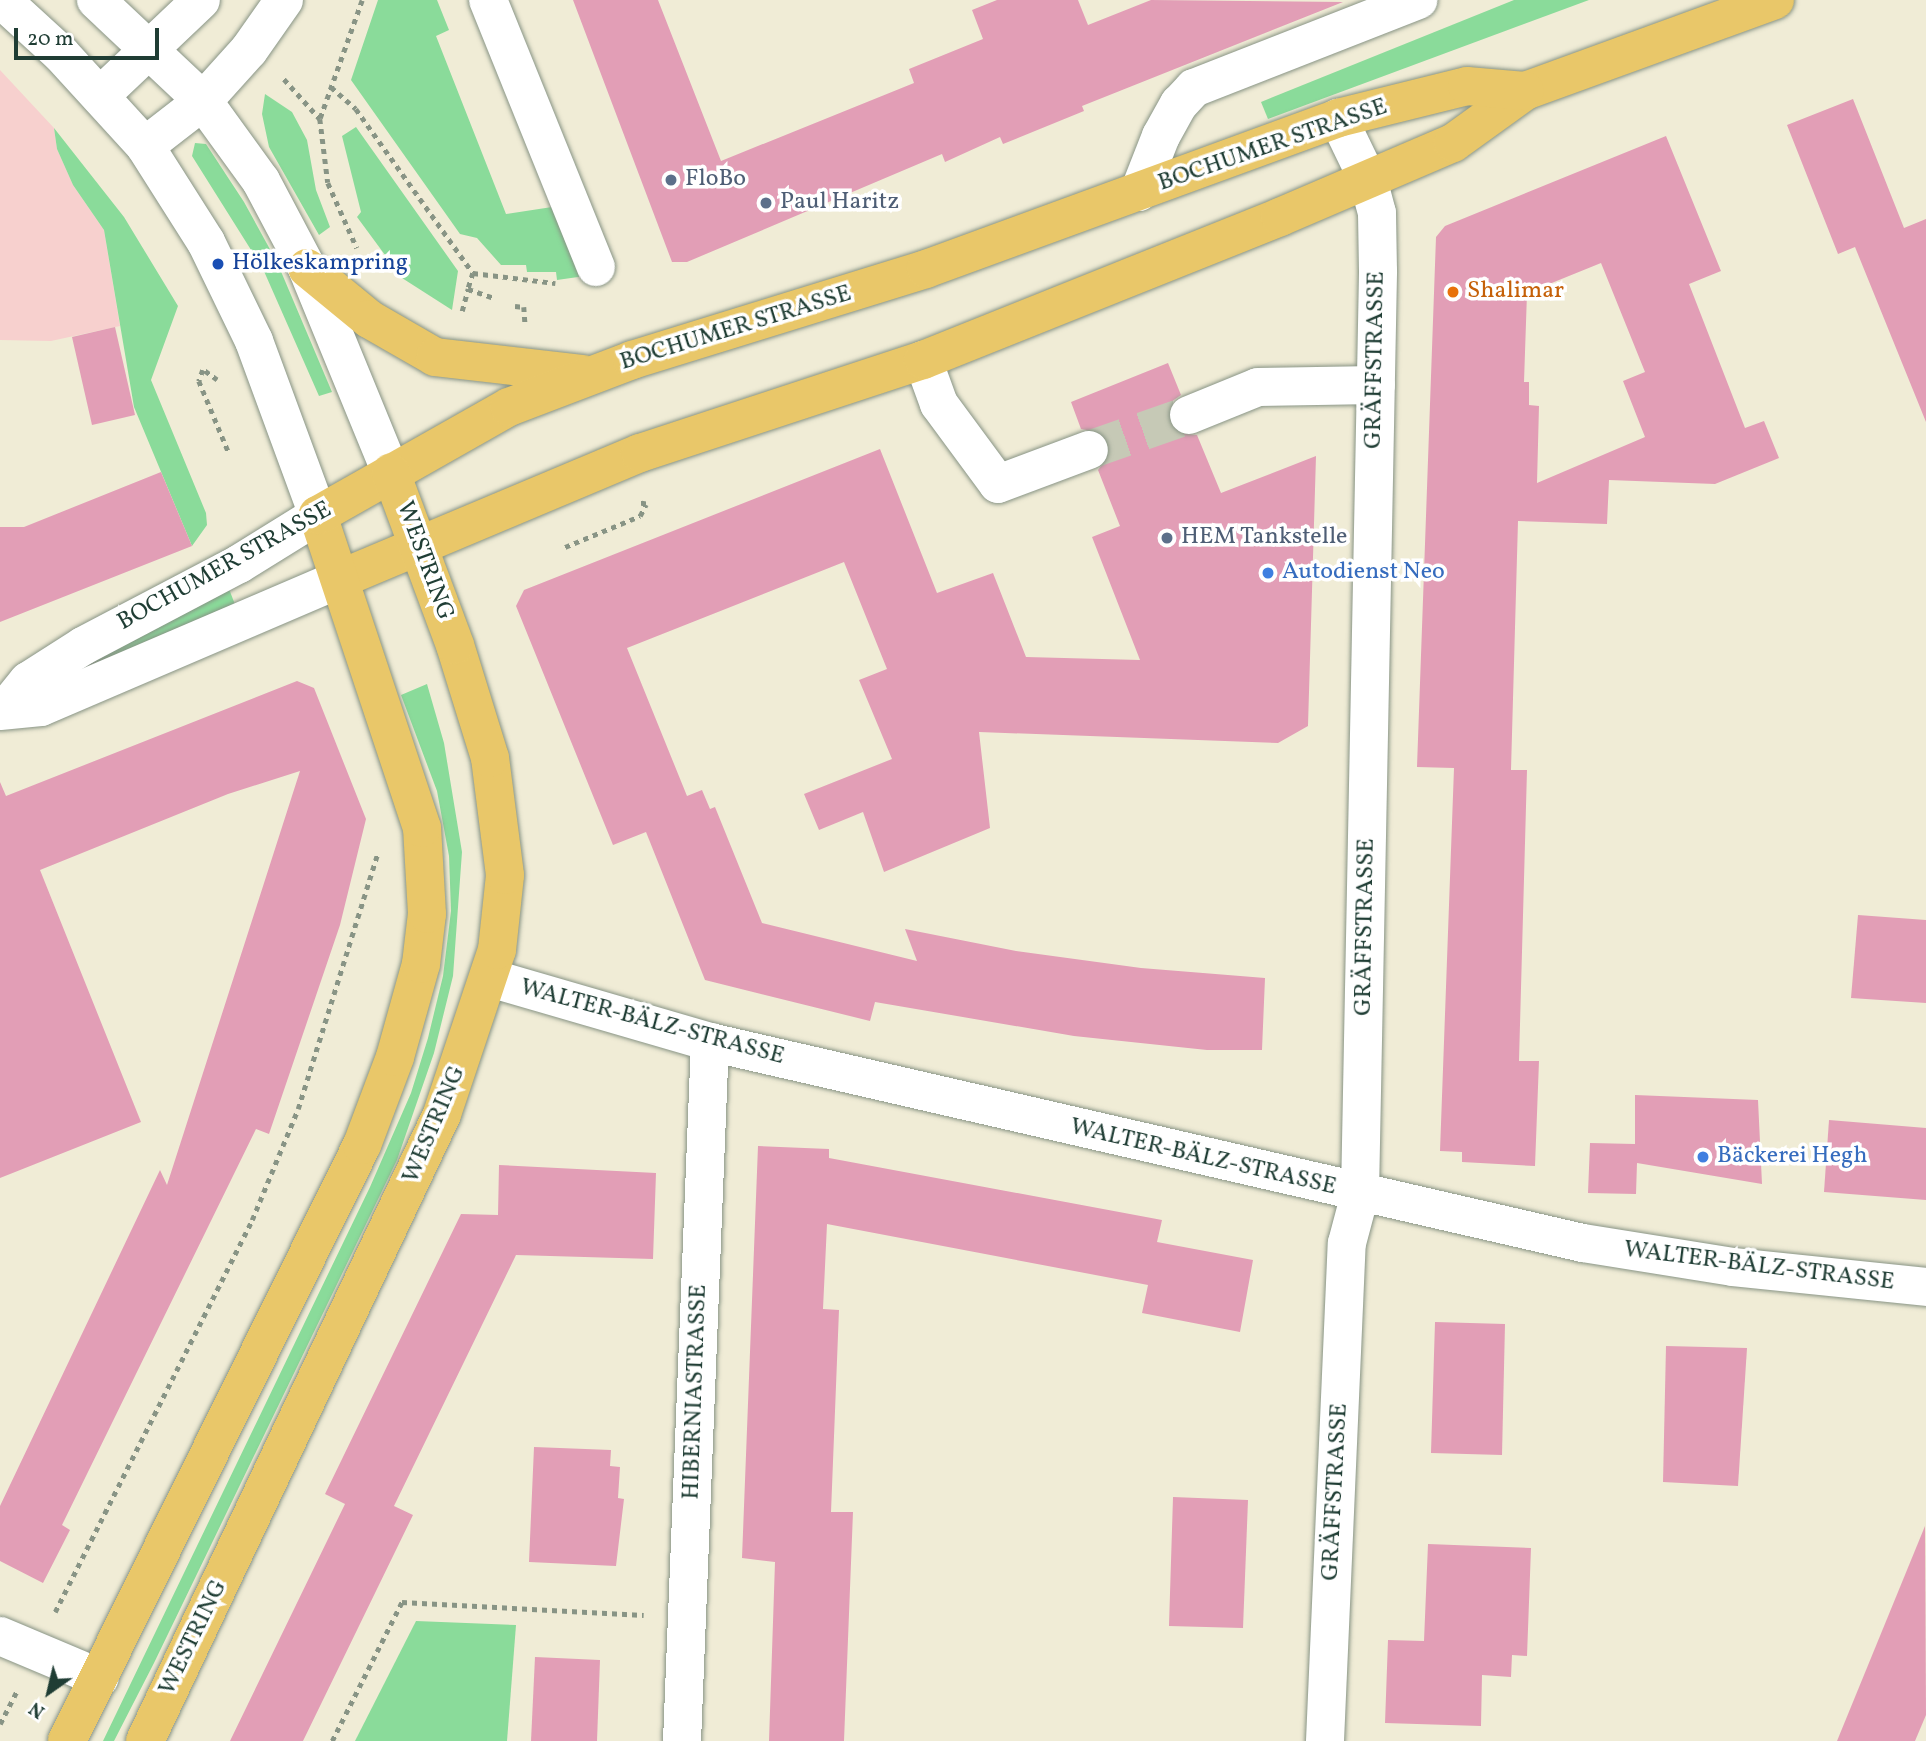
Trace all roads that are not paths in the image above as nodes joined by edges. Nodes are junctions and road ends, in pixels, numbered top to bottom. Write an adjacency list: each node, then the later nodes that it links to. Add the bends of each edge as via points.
1 (2, 0): 10 (street)
2 (96, 0): 8 (street)
3 (201, 0): 8 (street)
4 (284, 0): 11 (street, via 249,50)
5 (488, 0): 16 (street)
6 (1418, 0): 15 (street, via 1194,88 1161,136)
7 (1775, 0): 9 (main road, BOCHUMER STRASSE)
8 (150, 50): 10 (street); 11 (street)
9 (1525, 91): 12 (main road, BOCHUMER STRASSE, via 1467,86); 14 (main road, BOCHUMER STRASSE, via 1453,143)
10 (100, 96): 13 (street)
11 (203, 101): 13 (street); 17 (street, via 261,181)
12 (1338, 118): 14 (street, GRÄFFSTRASSE); 15 (main road, BOCHUMER STRASSE)
13 (145, 146): 24 (street, via 206,242 248,329)
14 (1368, 180): 18 (main road, BOCHUMER STRASSE); 20 (street, GRÄFFSTRASSE, via 1377,213)
15 (1139, 192): 19 (main road, BOCHUMER STRASSE, via 926,269)
16 (596, 267)
17 (307, 268): 19 (main road, via 369,319 435,357 470,365); 23 (street)
18 (923, 360): 22 (street, via 939,404 998,484); 25 (main road, BOCHUMER STRASSE, via 640,453)
19 (591, 375): 23 (main road, BOCHUMER STRASSE, via 509,407)
20 (1376, 385): 21 (street, via 1258,387); 30 (street, GRÄFFSTRASSE)
21 (1189, 415)
22 (1089, 450)
23 (391, 473): 24 (main road, BOCHUMER STRASSE); 25 (main road, WESTRING)
24 (318, 515): 26 (main road); 27 (street, BOCHUMER STRASSE, via 239,564 83,646 28,681)
25 (417, 546): 26 (main road, BOCHUMER STRASSE); 28 (main road, WESTRING, via 468,683 497,798 504,914)
26 (340, 579): 27 (street, BOCHUMER STRASSE, via 41,707); 33 (main road, via 422,828 427,914 421,964 395,1057 362,1145)
27 (3, 710)
28 (490, 978): 29 (street, WALTER-BÄLZ-STRASSE); 35 (main road, WESTRING, via 442,1114 393,1224)
29 (710, 1042): 30 (street, WALTER-BÄLZ-STRASSE); 36 (street, HIBERNIASTRASSE)
30 (1360, 1194): 31 (street, WALTER-BÄLZ-STRASSE, via 1583,1243 1733,1267); 37 (street, GRÄFFSTRASSE, via 1348,1243)
31 (1926, 1287)
32 (0, 1636): 33 (street)
33 (100, 1678): 34 (main road)
34 (68, 1741)
35 (145, 1741)
36 (682, 1741)
37 (1325, 1741)

